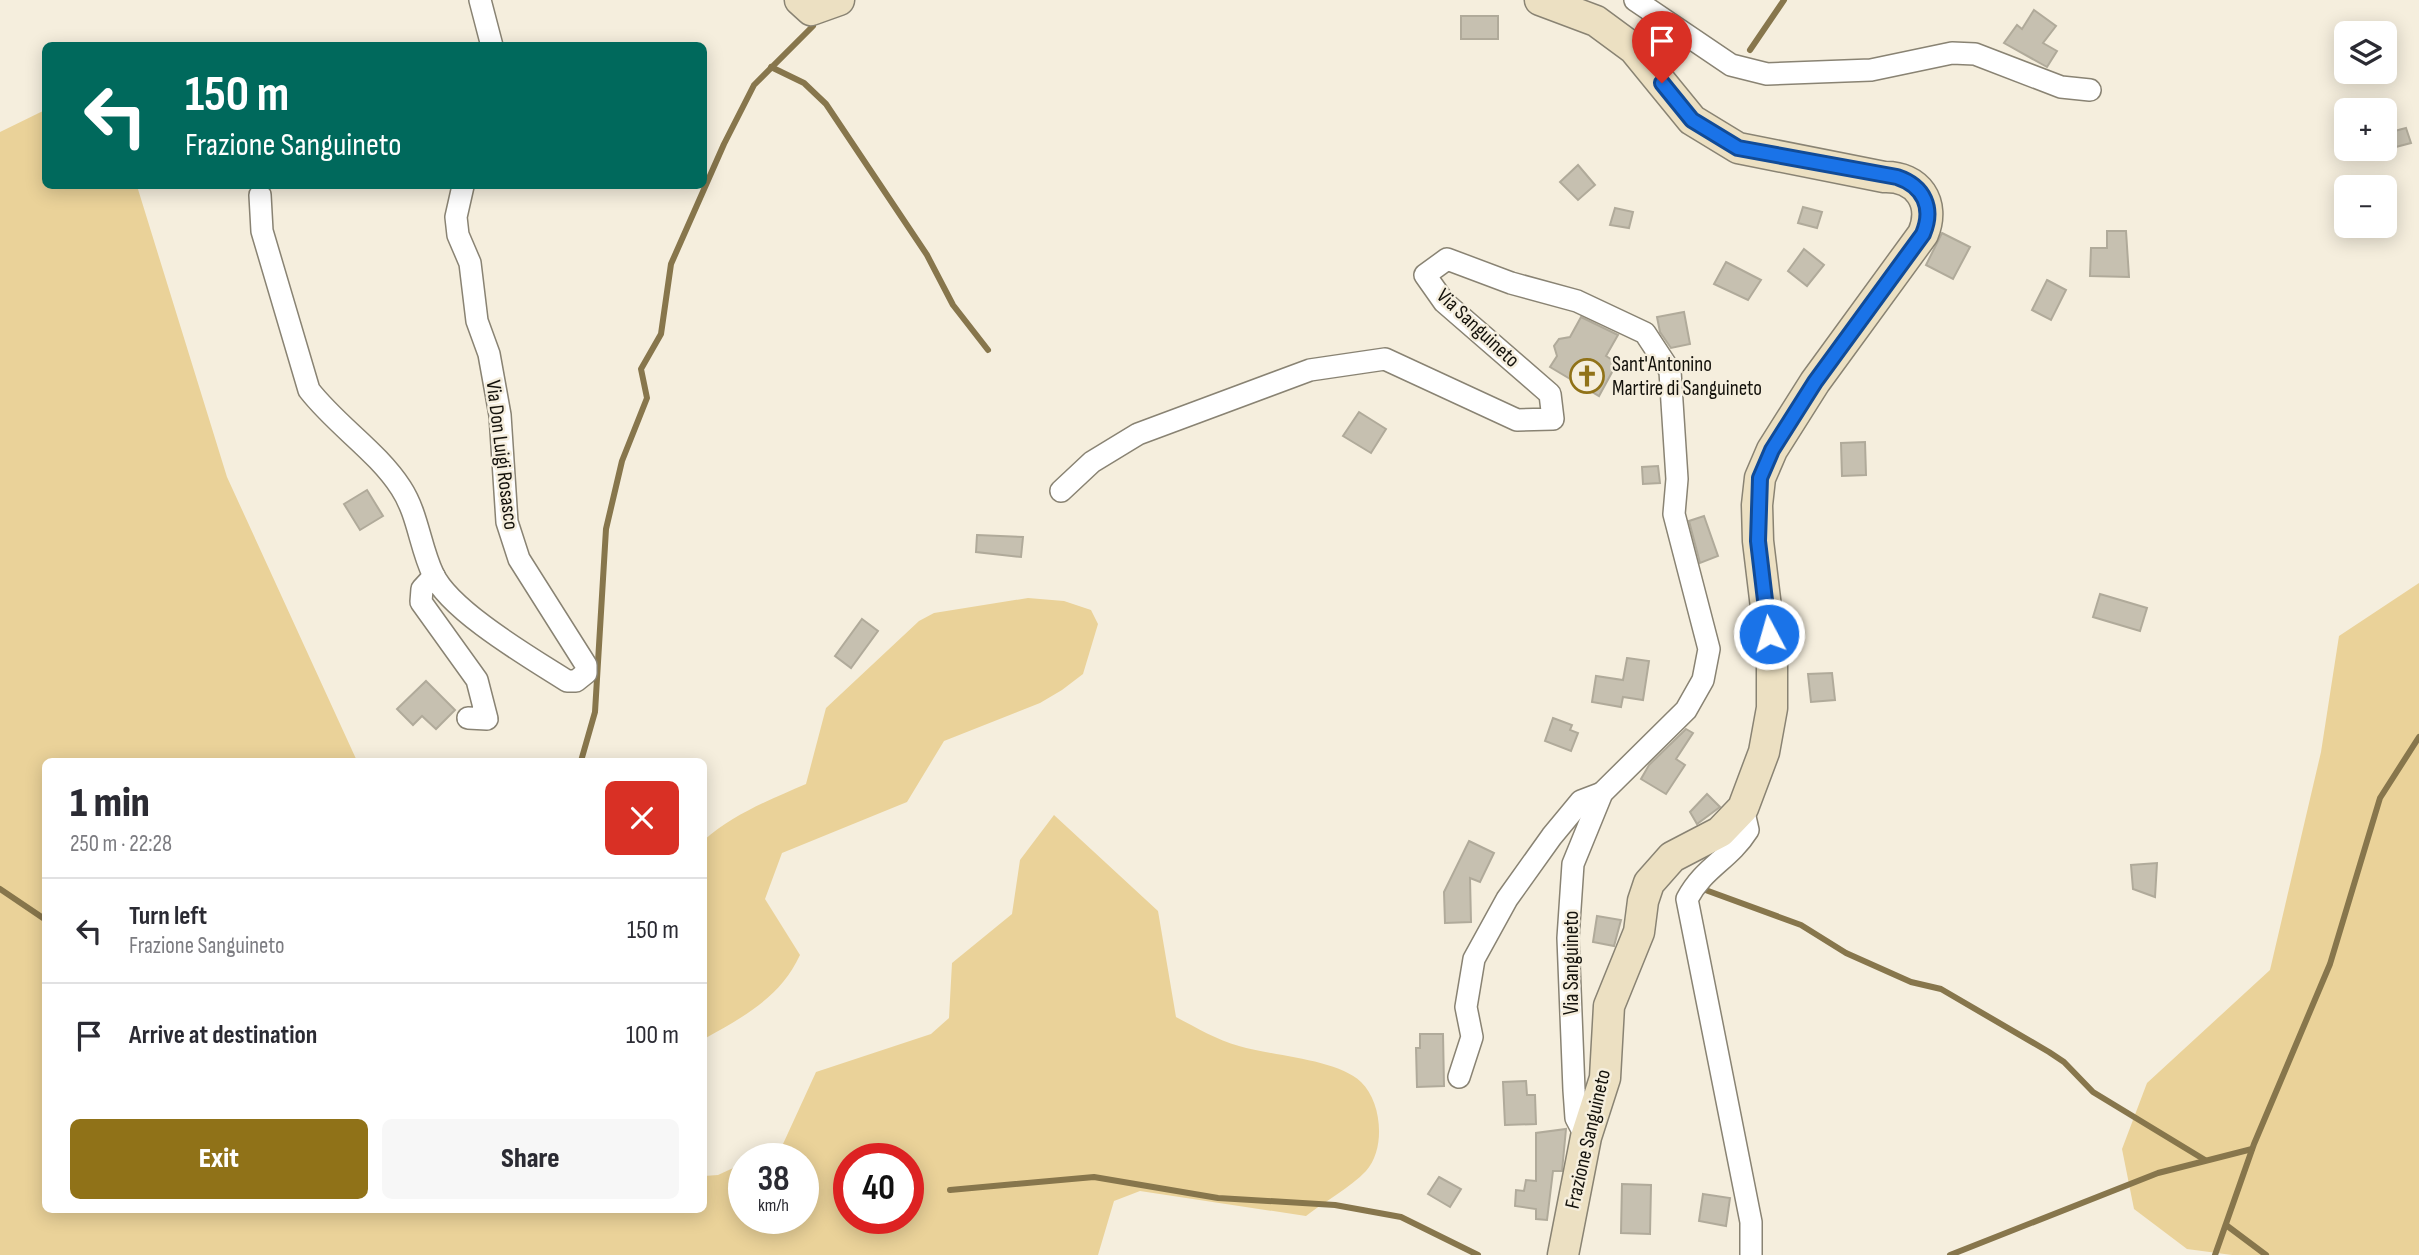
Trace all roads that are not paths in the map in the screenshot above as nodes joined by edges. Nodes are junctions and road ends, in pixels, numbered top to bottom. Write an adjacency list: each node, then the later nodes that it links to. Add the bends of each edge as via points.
1 (480, 0): 6 (street)
2 (800, 0): 3 (street, via 811,10)
3 (839, 0)
4 (1540, 0): 14 (street, Frazione Sanguineto, via 1596,21 1634,49 1692,120 1721,139 1738,148 1897,177 1918,188 1928,211 1923,234 1815,382 1772,450 1760,478 1758,541 1772,657 1772,708 1764,752)
5 (1635, 0): 7 (street, via 1731,65 1767,74 1871,70 1963,53 2000,62 2061,87)
6 (491, 42)
7 (2090, 90)
8 (461, 189): 11 (street, Via Don Luigi Rosasco, via 457,226 470,263 477,321 489,354 500,415 507,522 519,559 584,660 587,669 583,677 567,681 471,617)
9 (260, 195): 11 (street, Via Don Luigi Rosasco, via 262,231 310,390 401,488)
10 (1061, 491): 13 (street, Via Sanguineto, via 1092,462 1139,434 1310,370 1385,359 1517,420 1553,419 1550,394 1444,302 1425,275 1447,259 1577,301 1645,333 1671,371 1678,479 1674,514 1709,649 1703,680 1686,710)
11 (434, 576): 12 (street, via 422,589 421,602 477,680 487,719)
12 (468, 718)
13 (1602, 793): 15 (street, Via Sanguineto, via 1581,801 1552,836 1507,899 1474,959 1466,1007 1472,1037); 16 (street, Via Sanguineto, via 1573,864 1568,938 1576,1118)
14 (1743, 808): 16 (street, Frazione Sanguineto, via 1720,832 1672,857 1649,883 1639,932 1609,1006 1605,1078); 18 (street, via 1748,830 1737,847 1697,879 1687,899 1751,1222)
15 (1459, 1077)
16 (1586, 1137): 17 (street, Frazione Sanguineto)
17 (1563, 1255)
18 (1751, 1255)

